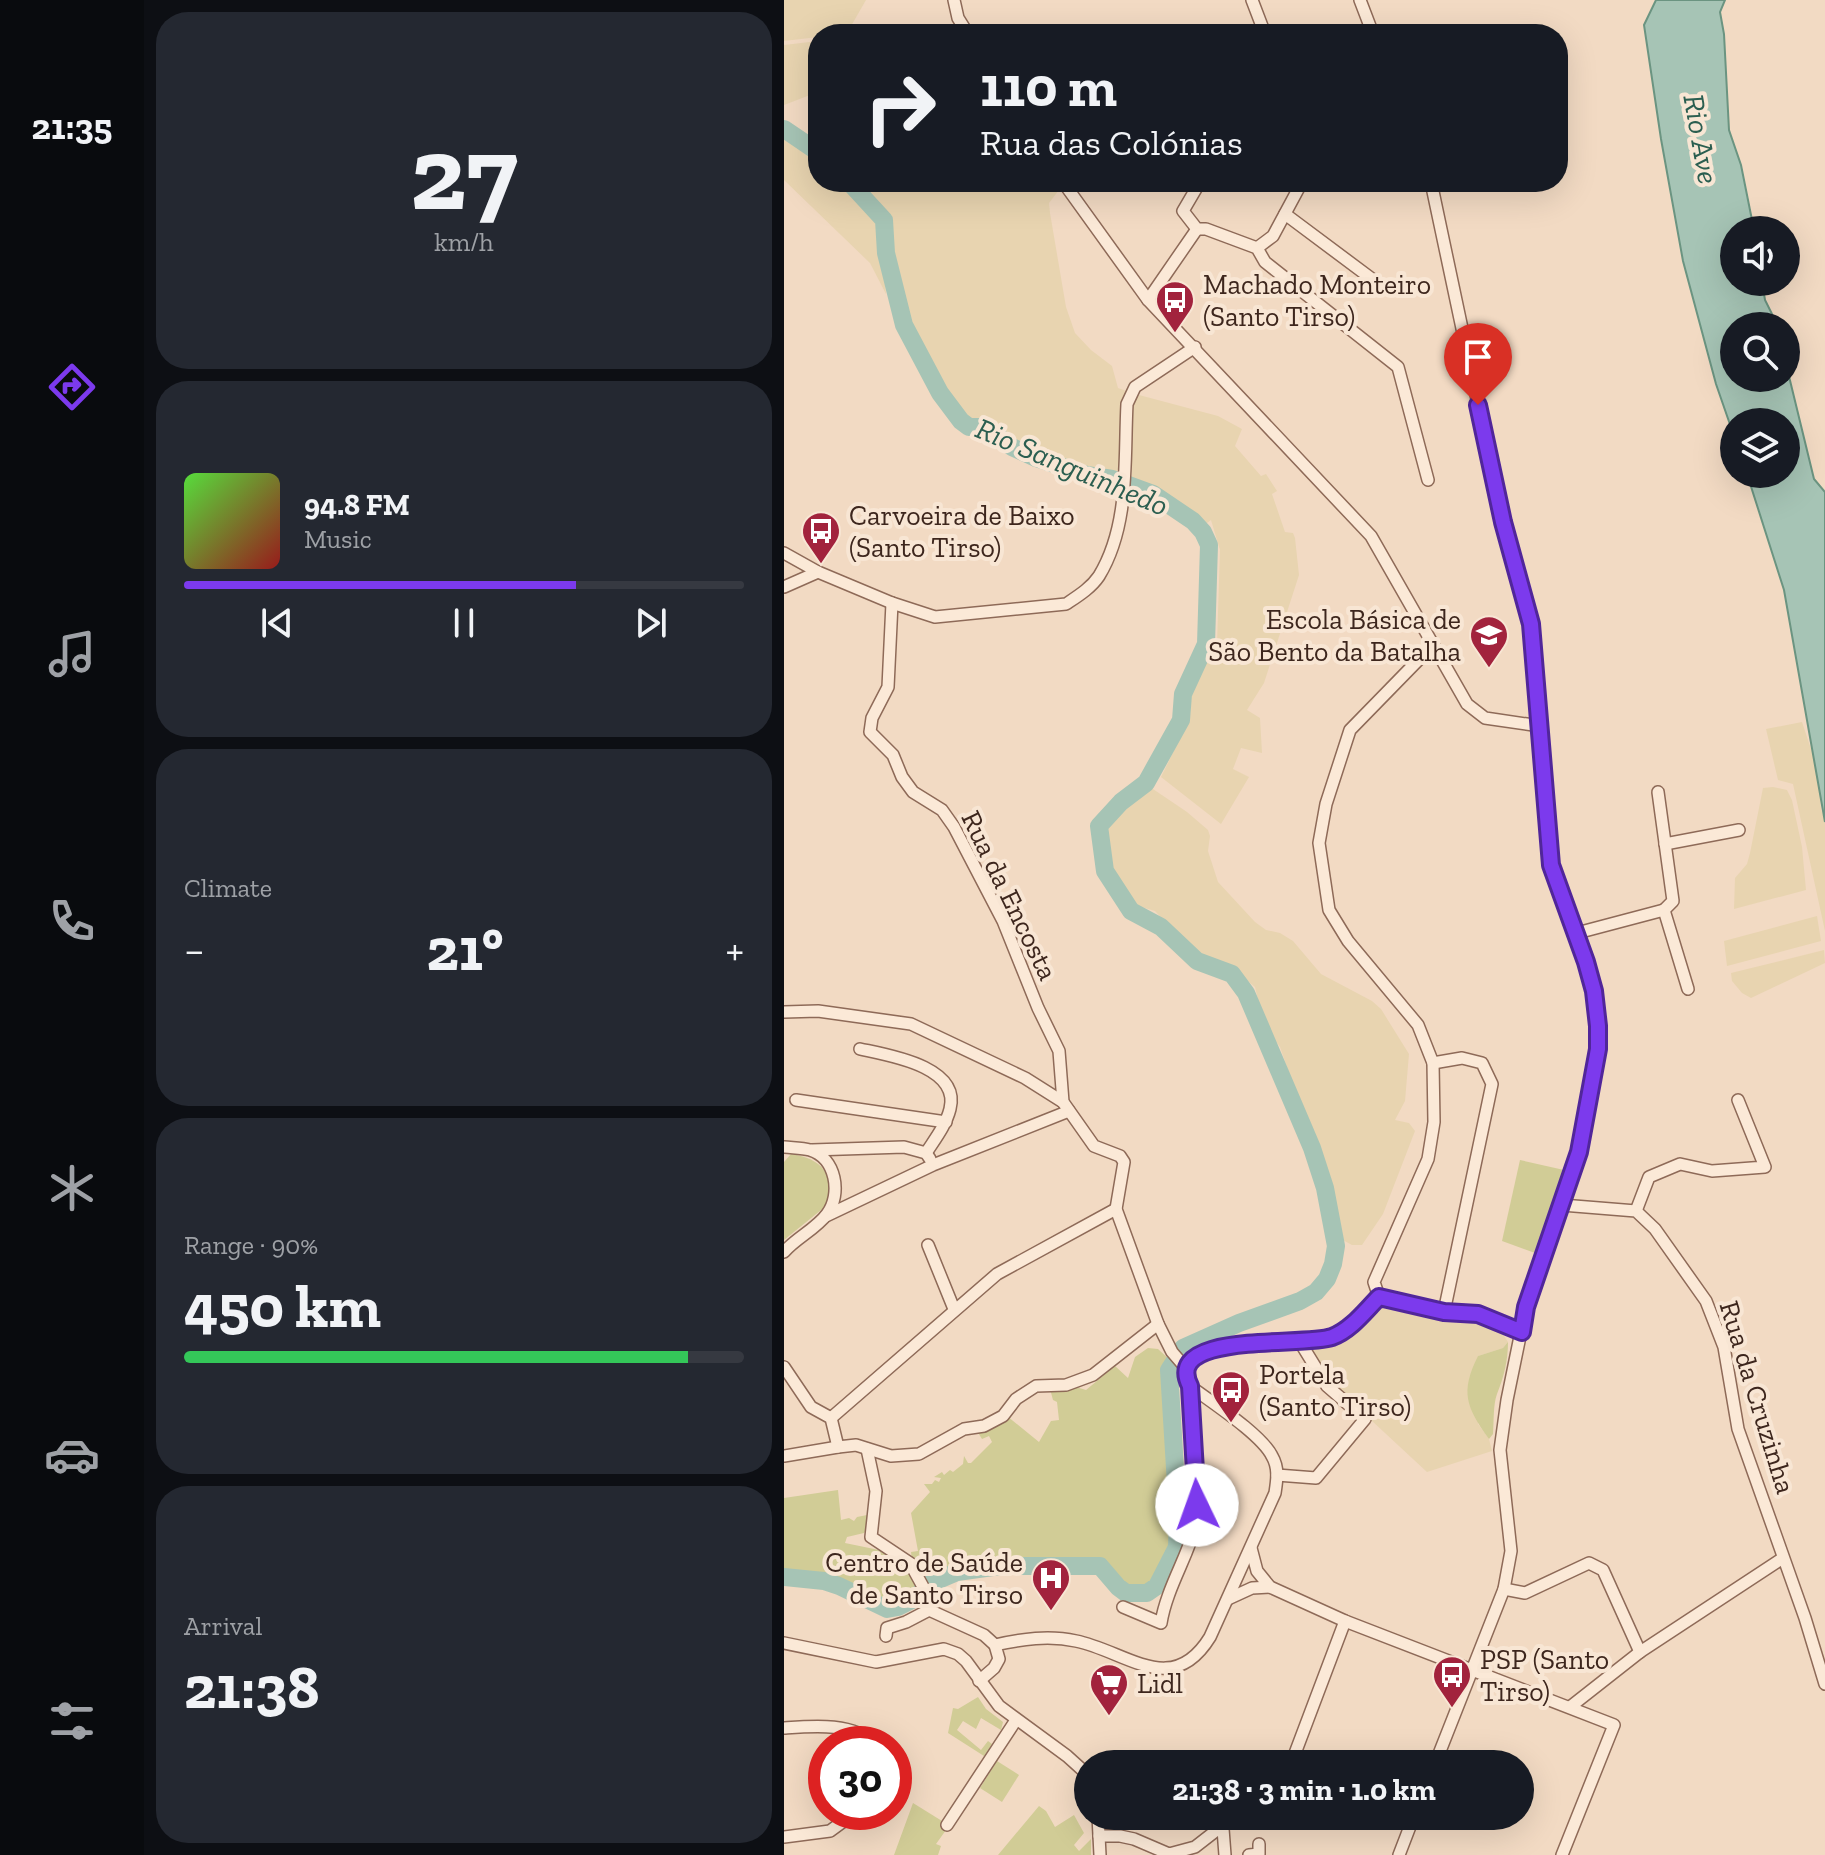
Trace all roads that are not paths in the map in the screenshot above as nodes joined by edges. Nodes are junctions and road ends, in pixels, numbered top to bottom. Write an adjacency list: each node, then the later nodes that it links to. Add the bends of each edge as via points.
1 (954, 0): 4 (street)
2 (1252, 0): 5 (street)
3 (1360, 0): 6 (street)
4 (962, 24)
5 (1261, 24)
6 (1369, 24)
7 (1070, 192): 15 (street)
8 (1194, 192): 12 (street, via 1183,211)
9 (1297, 192): 11 (street)
10 (1433, 192): 23 (street, via 1503,522 1531,624)
11 (1285, 214): 13 (street, via 1273,236); 14 (street)
12 (1197, 229): 13 (street); 15 (street)
13 (1257, 248): 17 (street, via 1265,262 1398,367)
14 (1376, 282)
15 (1148, 300): 16 (street)
16 (1195, 347): 21 (street, via 1135,387 1127,404 1121,520 1099,576 1082,594 1066,604 935,617); 22 (street, via 1371,536)
17 (1428, 480)
18 (784, 553): 19 (street)
19 (818, 572): 20 (street); 21 (street)
20 (784, 587)
21 (892, 603): 35 (street, Rua da Encosta, via 888,687 870,732 893,755 913,792 942,810 993,900 1059,1051)
22 (1432, 646): 23 (street, via 1467,704 1485,718); 32 (street, via 1350,730 1319,843 1329,910 1418,1025)
23 (1540, 726): 28 (street, via 1551,865)
24 (1658, 792): 26 (street)
25 (1739, 830): 26 (street)
26 (1665, 844): 27 (street, via 1673,901)
27 (1664, 910): 28 (street); 29 (street)
28 (1577, 933): 41 (street, via 1594,991 1598,1049 1579,1152)
29 (1688, 989)
30 (784, 1012): 35 (street, via 818,1011 911,1024 1038,1085)
31 (860, 1049): 36 (street, via 911,1061 937,1075 952,1105)
32 (1433, 1063): 47 (street, via 1434,1122 1428,1159 1374,1282); 49 (street, via 1462,1058 1482,1063 1492,1084)
33 (796, 1100): 36 (street)
34 (1738, 1100): 43 (street, via 1765,1167 1712,1171 1680,1164 1649,1177)
35 (1066, 1106): 40 (street); 42 (street, via 1094,1146 1124,1162)
36 (946, 1122): 39 (street)
37 (784, 1147): 38 (street)
38 (811, 1150): 39 (street, via 904,1147); 44 (street, via 823,1158 836,1184)
39 (926, 1153): 40 (street)
40 (933, 1165): 44 (street)
41 (1562, 1205): 43 (street); 51 (street)
42 (1116, 1209): 48 (street, via 997,1274); 50 (street)
43 (1636, 1211): 62 (street, Rua da Cruzinha, via 1706,1301 1724,1347 1738,1429)
44 (826, 1216): 46 (street)
45 (928, 1245): 48 (street)
46 (784, 1252)
47 (1379, 1297): 49 (street); 52 (street, via 1340,1334)
48 (954, 1309): 56 (street)
49 (1444, 1312): 51 (street, via 1478,1314)
50 (1158, 1324): 53 (street); 58 (street, via 1093,1375 1066,1385 1036,1386 1003,1416 964,1429 919,1454 891,1456)
51 (1522, 1332): 64 (street, via 1500,1450 1511,1551)
52 (1300, 1342): 53 (street, via 1214,1348); 60 (street, via 1327,1386 1365,1419 1316,1478)
53 (1183, 1365): 55 (street)
54 (784, 1367): 56 (street, via 811,1407)
55 (1190, 1386): 60 (street, via 1267,1448); 66 (street, via 1195,1532 1161,1623)
56 (831, 1418): 57 (street)
57 (838, 1447): 58 (street); 59 (street)
58 (867, 1449): 67 (street, via 876,1491 871,1537 904,1557 925,1590)
59 (784, 1456)
60 (1277, 1475): 61 (street, via 1275,1493)
61 (1251, 1548): 63 (street, via 1257,1571); 65 (street)
62 (1783, 1558): 72 (street); 75 (street, Rua da Cruzinha)
63 (1270, 1587): 65 (street); 68 (street)
64 (1504, 1589): 72 (street, via 1525,1593 1589,1563 1603,1570); 73 (street)
65 (1227, 1599): 71 (street, via 1204,1646 1179,1666 1151,1669 1060,1638)
66 (1123, 1607)
67 (929, 1610): 69 (street, via 887,1628); 71 (street)
68 (1345, 1621): 73 (street); 80 (street)
69 (886, 1636)
70 (784, 1643): 74 (street, via 876,1662 944,1649 966,1661)
71 (995, 1645): 74 (street, via 999,1659)
72 (1640, 1652): 76 (street)
73 (1472, 1670): 76 (street); 81 (street)
74 (979, 1681): 77 (street)
75 (1825, 1684)
76 (1570, 1707): 96 (street, via 1614,1725)
77 (1016, 1720): 82 (street); 83 (street)
78 (808, 1726): 79 (street)
79 (784, 1728)
80 (1296, 1750)
81 (1441, 1750)
82 (1074, 1762)
83 (947, 1825)
84 (831, 1830): 90 (street)
85 (1099, 1830): 89 (street)
86 (1213, 1830): 89 (street, via 1195,1847 1169,1854 1134,1839)
87 (1223, 1830): 93 (street)
88 (1409, 1830): 95 (street)
89 (1099, 1836): 92 (street)
90 (784, 1837)
91 (1259, 1844): 94 (street, via 1259,1854)
92 (1100, 1855)
93 (1225, 1855)
94 (1249, 1855)
95 (1399, 1855)
96 (1562, 1855)

